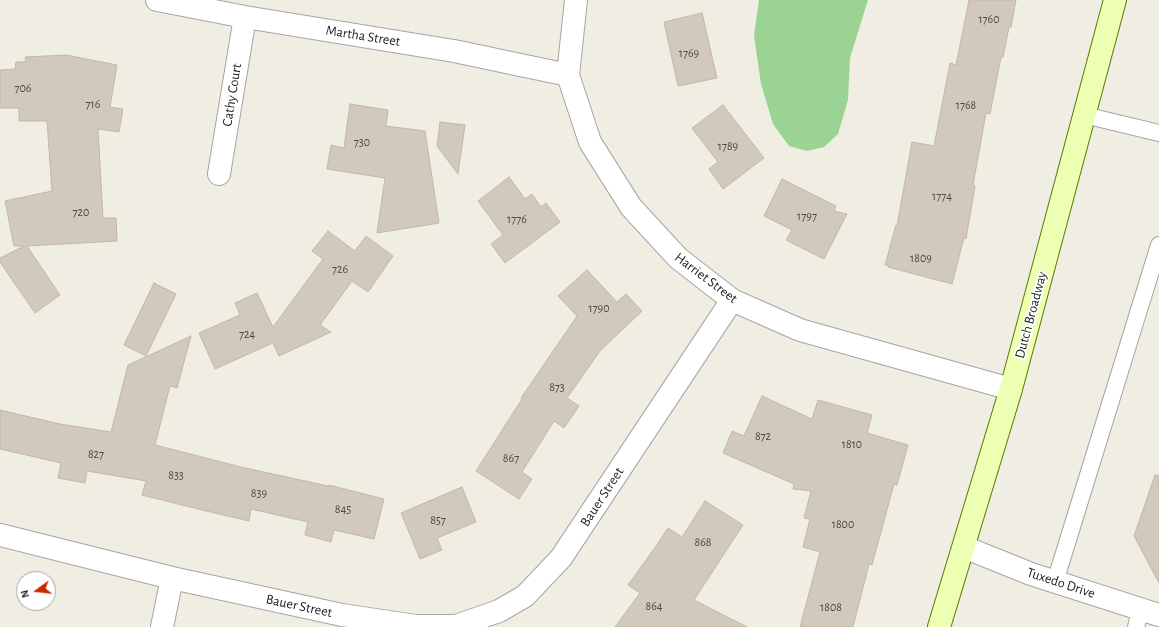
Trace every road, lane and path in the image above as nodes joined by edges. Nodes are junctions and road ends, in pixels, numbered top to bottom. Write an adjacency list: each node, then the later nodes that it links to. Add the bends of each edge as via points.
1 (157, 0): 4 (street, Martha Street)
2 (576, 0): 5 (street, Harriet Street)
3 (1115, 0): 6 (main road, Dutch Broadway)
4 (245, 17): 5 (street, Martha Street, via 454,51); 8 (street, Cathy Court)
5 (568, 75): 10 (street, Harriet Street, via 590,142 631,207 678,258)
6 (1084, 115): 7 (lane); 11 (main road, Dutch Broadway)
7 (1159, 133)
8 (219, 174)
9 (1159, 245): 15 (lane)
10 (732, 300): 11 (street, Harriet Street, via 800,330); 14 (street, Bauer Street, via 561,558 524,596 499,611 456,626 416,626 342,615)
11 (1011, 389): 13 (main road, Dutch Broadway)
12 (0, 535): 14 (street, Bauer Street)
13 (964, 547): 15 (street, Tuxedo Drive); 18 (main road, Dutch Broadway)
14 (172, 578): 17 (street)
15 (1055, 582): 16 (street, Tuxedo Drive)
16 (1145, 617)
17 (162, 627)
18 (939, 627)

